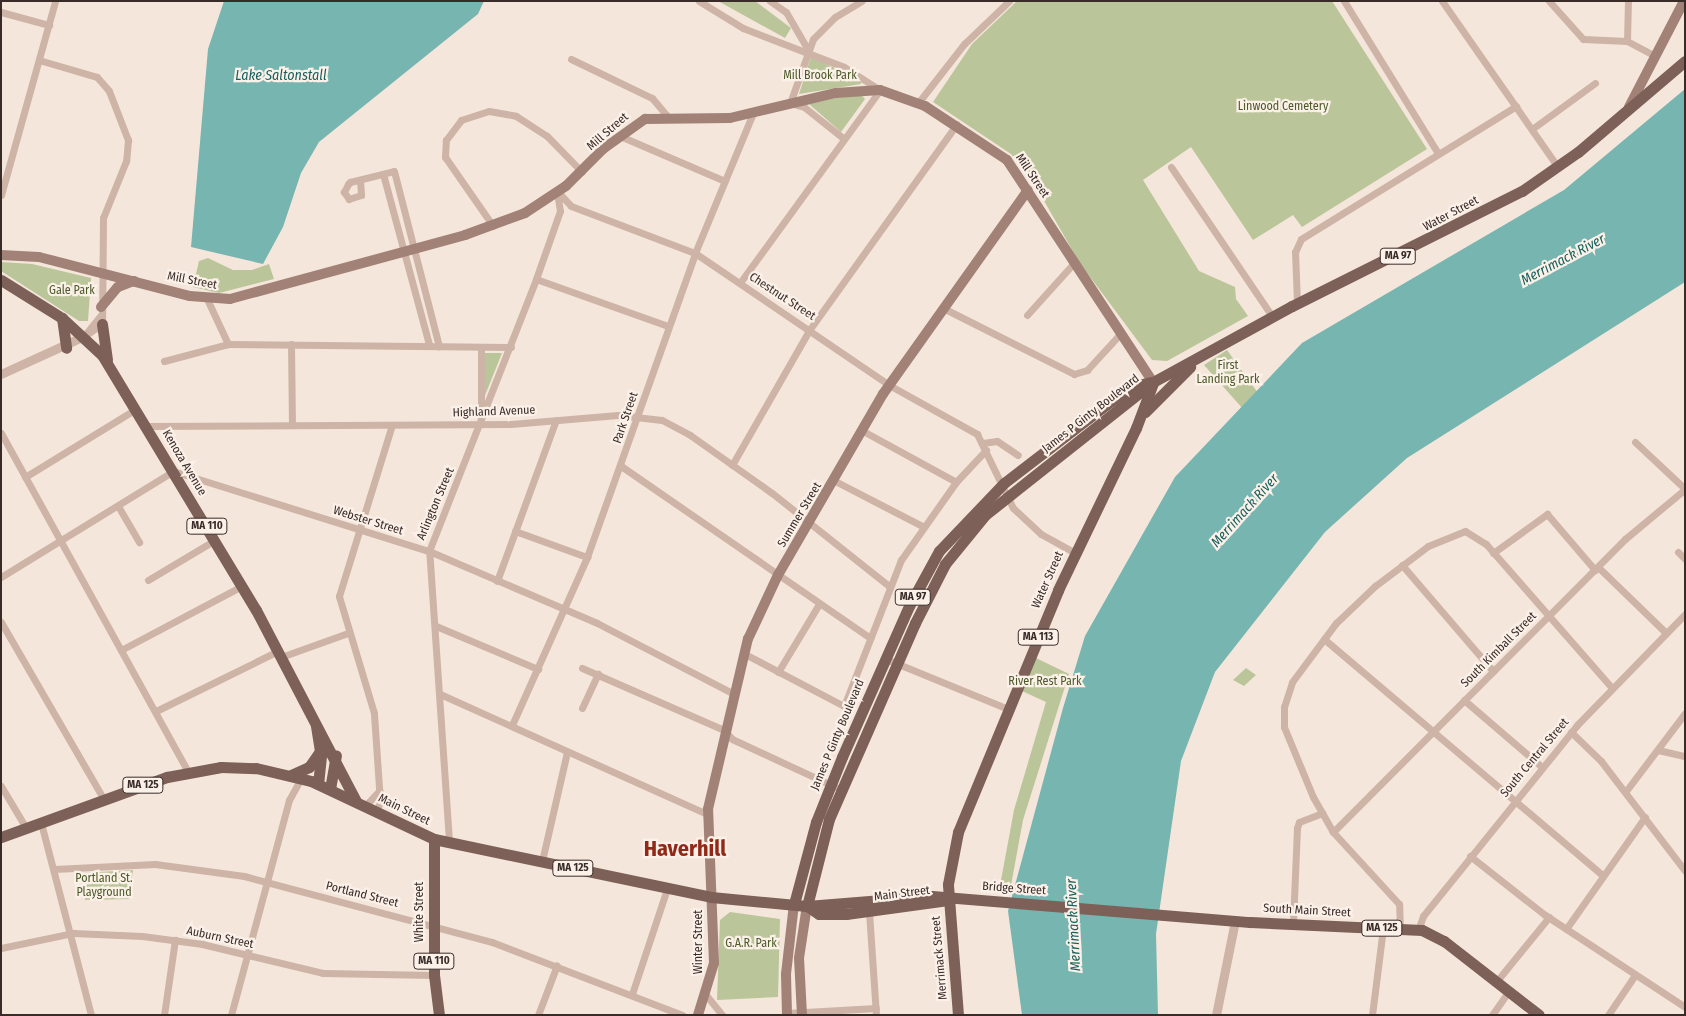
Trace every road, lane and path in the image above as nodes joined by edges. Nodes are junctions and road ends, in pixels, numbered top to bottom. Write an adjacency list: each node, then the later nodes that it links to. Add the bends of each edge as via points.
1 (55, 1): 12 (street)
2 (699, 1): 14 (street, via 743,28)
3 (770, 1): 14 (street, via 786,12)
4 (862, 1): 14 (street, via 824,26)
5 (1009, 1): 22 (street, via 964,44)
6 (1344, 1): 31 (street)
7 (1442, 1): 23 (street)
8 (1549, 1): 13 (street, via 1583,39)
9 (1628, 1): 13 (street)
10 (1684, 1): 15 (main road)
11 (1, 12): 12 (street)
12 (49, 25): 17 (street)
13 (1627, 41): 15 (street)
14 (809, 51): 20 (street); 21 (street)
15 (1655, 56): 24 (main road)
16 (571, 59): 26 (street, via 652,98)
17 (39, 60): 40 (street); 46 (street, via 97,77 126,129 129,151 103,218)
18 (1685, 61): 24 (main road, Water Street / MA 97)
19 (1595, 83): 28 (street)
20 (880, 90): 21 (main road, Mill Street); 22 (main road, Mill Street); 30 (street)
21 (790, 103): 25 (main road, Mill Street); 30 (street, via 809,110)
22 (918, 103): 27 (main road, Mill Street)
23 (1516, 106): 28 (street); 31 (street)
24 (1629, 107): 33 (main road, Water Street / MA 97)
25 (753, 114): 26 (main road, Mill Street, via 721,119); 37 (street, Park Street)
26 (666, 116): 29 (main road, Mill Street, via 638,122)
27 (956, 124): 38 (main road, Mill Street, via 1007,160); 59 (street)
28 (1532, 129): 33 (street)
29 (620, 136): 34 (main road, Mill Street); 37 (street)
30 (843, 138): 50 (street)
31 (1438, 153): 52 (street, via 1301,239 1295,260)
32 (1171, 167): 56 (street)
33 (1558, 167): 52 (main road, Water Street / MA 97, via 1469,220)
34 (582, 172): 39 (main road, Mill Street); 41 (street, via 532,123 500,112 461,120 443,148 445,157)
35 (383, 174): 36 (street); 42 (street); 42 (street, via 394,171)
36 (360, 180)
37 (725, 181): 43 (street, Park Street)
38 (1028, 190): 45 (main road, Mill Street); 53 (main road, Summer Street)
39 (558, 192): 41 (main road, Mill Street); 43 (street, Chestnut Street, via 571,206); 47 (street, Arlington Street, via 560,211)
40 (1, 195)
41 (492, 226): 42 (main road, Mill Street)
42 (409, 251): 51 (main road, Mill Street, via 242,296); 64 (street); 65 (street)
43 (695, 253): 50 (street, Chestnut Street); 58 (street, Park Street)
44 (1, 255): 46 (main road, Mill Street, via 40,257)
45 (1073, 264): 54 (street); 60 (main road, Mill Street)
46 (100, 272): 49 (main road, Mill Street); 55 (street)
47 (536, 279): 58 (street); 67 (street, Arlington Street)
48 (1, 280): 57 (main road, Kenoza Avenue / MA 110)
49 (134, 281): 51 (main road, Mill Street); 55 (main road, via 118,287)
50 (740, 283): 59 (street, Chestnut Street)
51 (207, 299): 62 (street)
52 (1297, 304): 56 (main road, Water Street / MA 97)
53 (943, 308): 60 (street, via 1074,374 1087,370); 74 (main road, Summer Street)
54 (1027, 315)
55 (101, 316): 61 (street); 71 (main road)
56 (1272, 316): 69 (main road, Water Street / MA 97)
57 (62, 318): 61 (main road, Kenoza Avenue / MA 110); 68 (main road)
58 (668, 326): 76 (street, Park Street)
59 (810, 329): 74 (street, Chestnut Street); 88 (street)
60 (1121, 333): 73 (main road, Mill Street)
61 (84, 336): 68 (street); 71 (main road, Kenoza Avenue / MA 110)
62 (228, 344): 63 (street); 70 (street)
63 (291, 344): 64 (street); 79 (street)
64 (429, 346): 65 (street)
65 (439, 346): 66 (street)
66 (481, 346): 67 (street); 81 (street)
67 (511, 347): 81 (street, Arlington Street)
68 (66, 348): 72 (street)
69 (1206, 352): 73 (main road, Water Street / MA 97); 77 (main road, Water Street)
70 (164, 361)
71 (107, 362): 75 (main road, Kenoza Avenue / MA 110)
72 (1, 374)
73 (1153, 382): 77 (main road, Water Street / MA 113); 94 (main road, James P Ginty Boulevard / MA 97, via 1134,386 1107,404); 96 (main road, James P Ginty Boulevard / MA 97)
74 (889, 385): 83 (main road, Summer Street); 86 (street, Chestnut Street, via 977,434)
75 (136, 409): 82 (main road, Kenoza Avenue / MA 110); 91 (street)
76 (638, 416): 78 (street, Highland Avenue); 88 (street, Highland Avenue, via 675,427); 89 (street, Park Street)
77 (1140, 417): 107 (main road, Water Street / MA 113)
78 (556, 420): 81 (street, Highland Avenue); 101 (street)
79 (292, 424): 80 (street, Highland Avenue); 82 (street, Highland Avenue)
80 (392, 425): 81 (street, Highland Avenue); 100 (street)
81 (481, 425): 105 (street, Arlington Street)
82 (146, 426): 90 (main road, Kenoza Avenue / MA 110)
83 (863, 431): 92 (main road, Summer Street); 93 (street)
84 (1, 433): 91 (street)
85 (1635, 442): 95 (street)
86 (984, 446): 87 (street, Chestnut Street, via 997,440); 93 (street); 94 (street, Chestnut Street)
87 (1018, 456)
88 (732, 465): 98 (street, Highland Avenue)
89 (621, 466): 109 (street, Park Street); 113 (street)
90 (174, 471): 97 (street); 100 (street, Webster Street); 102 (main road, Kenoza Avenue / MA 110)
91 (25, 477): 103 (street)
92 (836, 480): 98 (main road, Summer Street); 99 (street)
93 (956, 482): 99 (street)
94 (1004, 483): 96 (street, Chestnut Street); 132 (main road, James P Ginty Boulevard / MA 97, via 939,551)
95 (1685, 489): 112 (street, South Kimball Street)
96 (1007, 497): 107 (street, Chestnut Street, via 1023,520); 132 (main road, James P Ginty Boulevard / MA 97, via 985,515 945,564)
97 (118, 506): 103 (street); 104 (street)
98 (811, 522): 113 (main road, Summer Street); 118 (street, Highland Avenue)
99 (924, 528): 118 (street)
100 (359, 530): 105 (street, Webster Street); 125 (street, via 339,596)
101 (515, 531): 109 (street); 116 (street)
102 (215, 540): 115 (street); 117 (main road, Kenoza Avenue / MA 110)
103 (61, 542): 114 (street); 129 (street)
104 (139, 542)
105 (429, 551): 116 (street, Webster Street); 124 (street, Arlington Street)
106 (1678, 552): 110 (street)
107 (1075, 553): 143 (main road, Water Street / MA 113)
108 (1493, 553): 111 (street, via 1472,533 1447,535); 112 (street, via 1547,514); 122 (street)
109 (587, 557): 120 (street, Park Street)
110 (1685, 559)
111 (1402, 565): 128 (street, via 1355,604); 135 (street)
112 (1596, 569): 122 (street, South Kimball Street); 126 (street)
113 (778, 575): 119 (street); 130 (main road, Summer Street)
114 (1, 577)
115 (148, 580)
116 (497, 581): 120 (street, Webster Street)
117 (242, 586): 129 (street); 131 (main road, Kenoza Avenue / MA 110)
118 (889, 586): 127 (street)
119 (819, 604): 127 (street); 136 (street)
120 (566, 609): 134 (street, Park Street); 139 (street, Webster Street)
121 (1685, 614): 126 (street, South Central Street)
122 (1548, 617): 135 (street, South Kimball Street); 138 (street)
123 (1, 622): 165 (street)
124 (436, 626): 134 (street); 140 (street, Arlington Street)
125 (348, 633): 131 (street); 163 (street, via 374,713)
126 (1666, 633): 138 (street, South Central Street)
127 (870, 638): 136 (street, via 844,706)
128 (1324, 639): 149 (street); 168 (street, via 1286,695 1284,730)
129 (121, 650): 144 (street)
130 (743, 653): 136 (street); 139 (main road, Summer Street)
131 (280, 654): 144 (street); 146 (main road, Kenoza Avenue / MA 110)
132 (892, 660): 143 (street); 161 (main road, James P Ginty Boulevard / MA 97)
133 (582, 668): 137 (street)
134 (538, 669): 147 (street, Park Street)
135 (1493, 671): 141 (street, South Kimball Street)
136 (778, 672)
137 (598, 674): 142 (street); 148 (street)
138 (1612, 688): 150 (street, South Central Street)
139 (732, 693): 148 (main road, Summer Street)
140 (440, 694): 147 (street); 176 (street, Arlington Street)
141 (1464, 700): 149 (street, South Kimball Street); 156 (street)
142 (582, 708)
143 (1008, 709): 185 (main road, Water Street / MA 113, via 958,832)
144 (156, 711): 157 (street)
145 (1685, 713): 151 (street)
146 (315, 724): 152 (main road, Kenoza Avenue / MA 110); 154 (main road, Kenoza Avenue / MA 110)
147 (512, 725): 153 (street)
148 (724, 730): 161 (street, via 732,739); 169 (main road, Summer Street)
149 (1432, 732): 166 (street); 173 (street, South Kimball Street)
150 (1571, 732): 156 (street, South Central Street); 164 (street)
151 (1658, 750): 155 (street); 164 (street)
152 (320, 751): 158 (main road, via 309,767); 159 (main road, Kenoza Avenue / MA 110)
153 (567, 752): 169 (street); 178 (street)
154 (336, 756): 162 (main road); 167 (main road, Kenoza Avenue / MA 110)
155 (1685, 756)
156 (1542, 767): 166 (street, South Central Street)
157 (188, 772): 158 (main road, Main Street / MA 125, via 242,766); 165 (main road, Main Street / MA 125)
158 (296, 776): 159 (main road, Main Street / MA 125); 182 (street)
159 (318, 784): 162 (main road, Main Street)
160 (1, 786): 172 (street)
161 (837, 787): 186 (main road, James P Ginty Boulevard / MA 97); 187 (main road, James P Ginty Boulevard / MA 97)
162 (330, 789): 167 (main road, Main Street)
163 (379, 791): 167 (street); 167 (street)
164 (1626, 791): 170 (street)
165 (104, 800): 171 (main road, Main Street / MA 125)
166 (1514, 801): 177 (street, South Central Street); 181 (street)
167 (366, 806): 175 (main road, Main Street)
168 (1322, 813): 173 (street); 193 (street, via 1299,822 1297,828)
169 (707, 814): 184 (main road, Summer Street)
170 (1645, 817): 180 (street); 181 (street)
171 (41, 823): 172 (main road, Main Street / MA 125); 179 (street)
172 (26, 828): 174 (main road, Main Street / MA 125)
173 (1333, 832): 195 (street, via 1399,904)
174 (1, 837)
175 (434, 839): 176 (main road, Main Street / MA 125); 192 (main road, White Street / MA 110)
176 (449, 841): 178 (main road, Main Street / MA 125)
177 (1470, 856): 190 (street); 197 (street, South Central Street, via 1423,916)
178 (542, 861): 183 (main road, Main Street / MA 125)
179 (54, 869): 182 (street, Portland Street, via 172,864); 198 (street)
180 (1685, 871)
181 (1603, 876): 196 (street)
182 (267, 882): 192 (street, Portland Street); 201 (street)
183 (668, 889): 184 (main road, Main Street / MA 125); 207 (street)
184 (711, 897): 186 (main road, Main Street); 208 (main road, Winter Street, via 714,963)
185 (949, 900): 187 (main road, Main Street / MA 125, via 909,896); 188 (main road, Main Street / MA 125); 189 (main road, Bridge Street / MA 125); 221 (main road, Merrimack Street / MA 113)
186 (794, 904): 187 (main road, Main Street); 212 (main road, via 787,952)
187 (807, 906): 188 (main road, Main Street / MA 125, via 819,914); 211 (main road, via 799,958)
188 (869, 912): 210 (street)
189 (1196, 916): 191 (main road, South Main Street / MA 125)
190 (1549, 917): 196 (street); 205 (street)
191 (1235, 921): 193 (main road, South Main Street / MA 125); 222 (street)
192 (434, 923): 202 (street, Portland Street); 203 (main road, White Street / MA 110)
193 (1293, 923): 194 (main road, South Main Street / MA 125)
194 (1383, 928): 195 (main road, South Main Street / MA 125); 223 (street)
195 (1400, 929): 197 (main road, South Main Street / MA 125)
196 (1566, 929): 204 (street)
197 (1418, 930): 205 (main road, South Main Street / MA 125, via 1438,937)
198 (73, 933): 199 (street, Auburn Street); 200 (street, Auburn Street); 213 (street)
199 (174, 940): 201 (street, Auburn Street); 214 (street)
200 (1, 948)
201 (247, 955): 203 (street, Auburn Street, via 330,974); 215 (street)
202 (557, 966): 207 (street, Portland Street); 217 (street)
203 (434, 975): 216 (main road, White Street / MA 110)
204 (1636, 975): 209 (street); 226 (street)
205 (1496, 982): 206 (main road, South Main Street / MA 125)
206 (1509, 992): 224 (street); 225 (main road, South Main Street / MA 125)
207 (632, 994): 218 (street, Portland Street)
208 (706, 994): 219 (main road, Winter Street); 220 (street)
209 (1685, 1007)
210 (876, 1011): 211 (street)
211 (802, 1013): 212 (street)
212 (787, 1014)
213 (91, 1015)
214 (164, 1015)
215 (231, 1015)
216 (438, 1015)
217 (538, 1015)
218 (682, 1015)
219 (698, 1015)
220 (722, 1015)
221 (958, 1015)
222 (1216, 1015)
223 (1372, 1015)
224 (1492, 1015)
225 (1540, 1015)
226 (1608, 1015)

